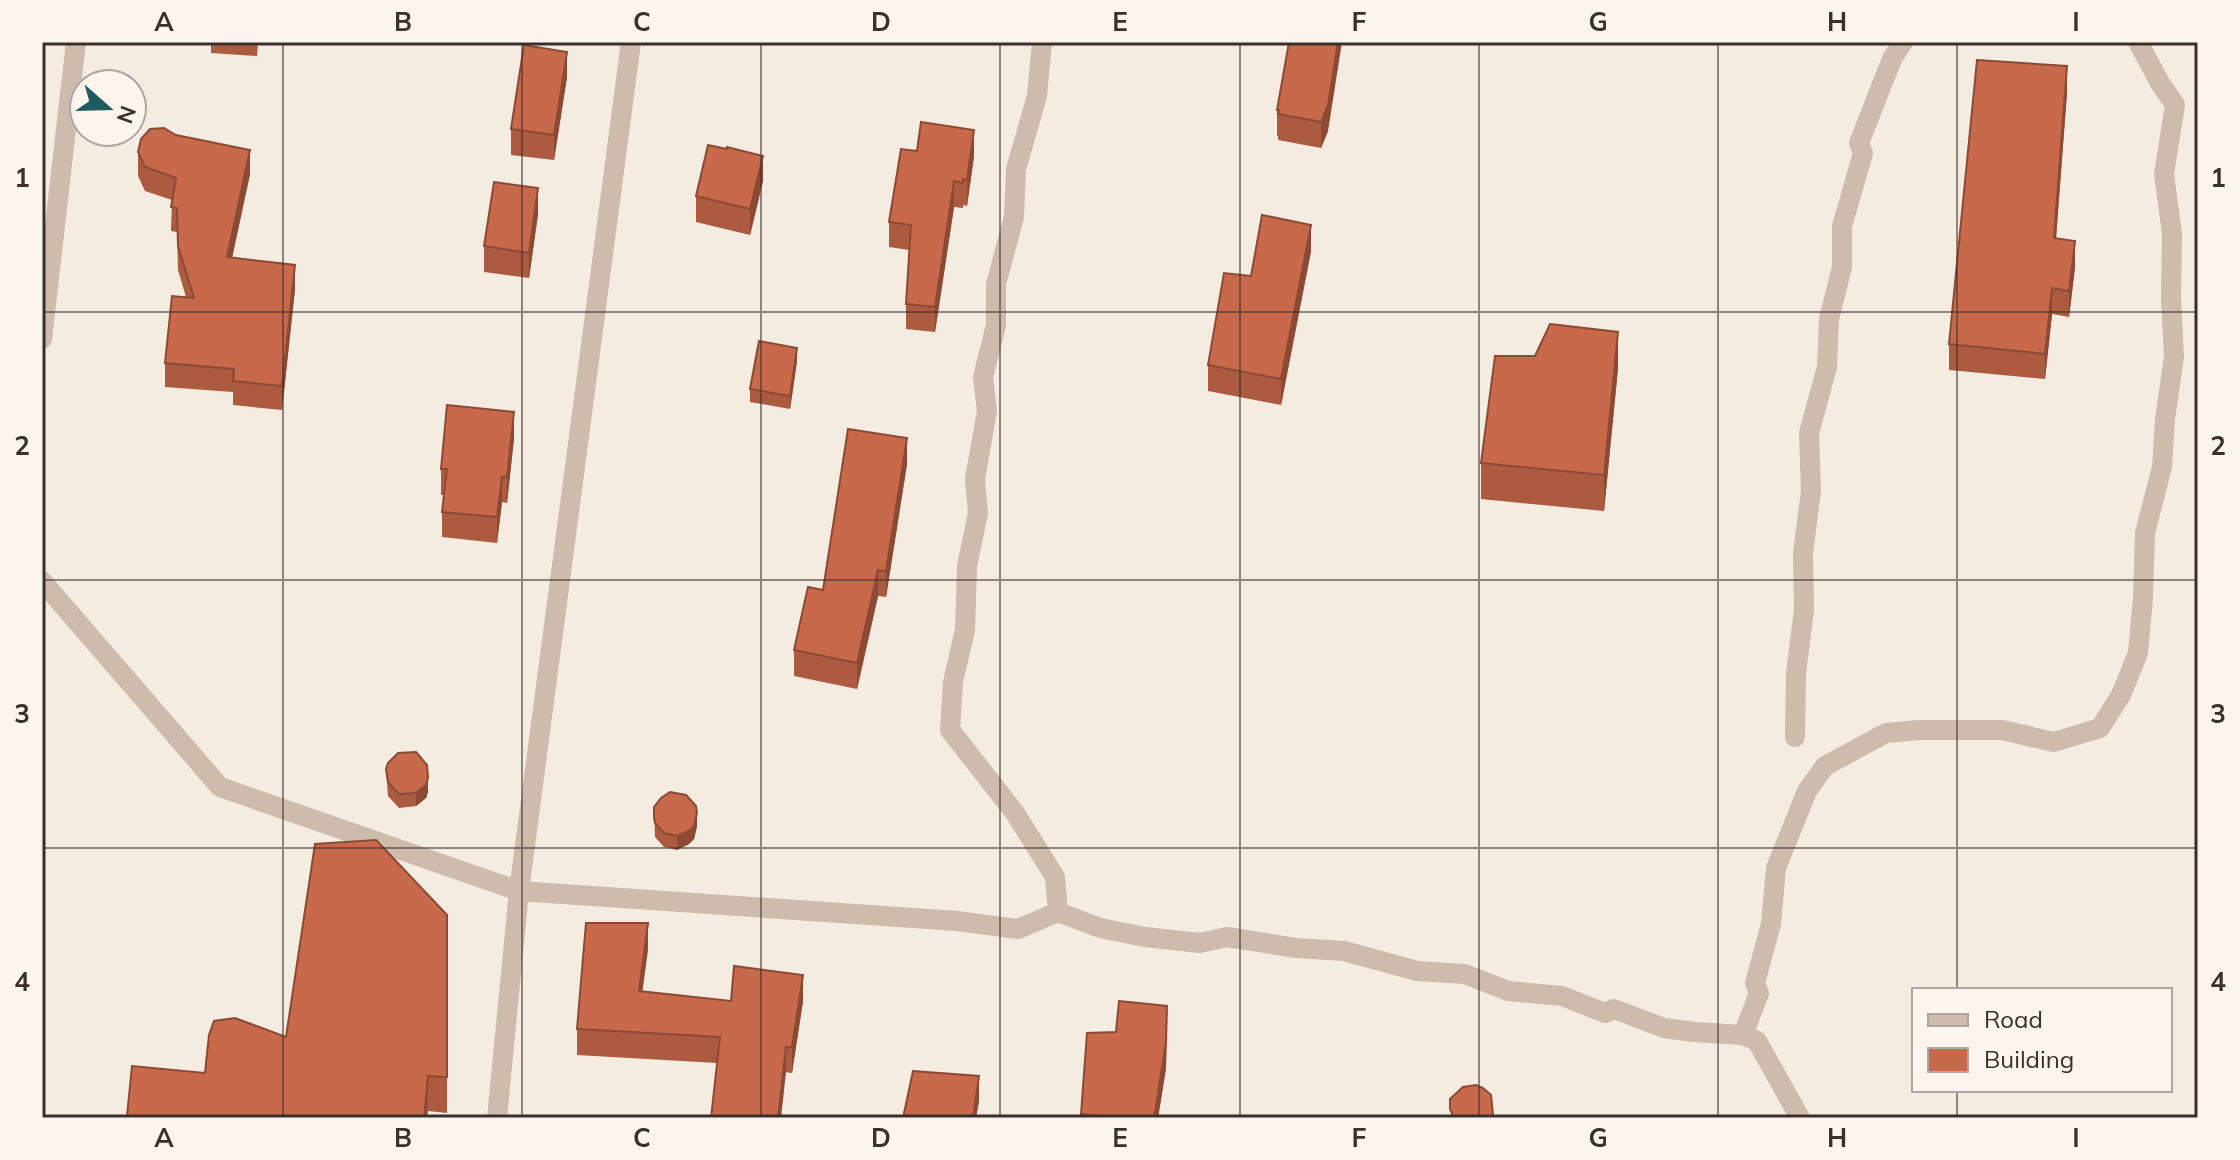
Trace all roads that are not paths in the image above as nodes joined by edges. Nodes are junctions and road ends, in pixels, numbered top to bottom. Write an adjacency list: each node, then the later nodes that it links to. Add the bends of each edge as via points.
1 (76, 42): 6 (street)
2 (631, 42): 9 (street)
3 (1042, 42): 10 (street, via 1037,96 1016,169 1014,217 996,284 996,325 983,377 987,411 975,479 978,513 967,566 965,630 953,682 950,730 1015,813 1055,877)
4 (1903, 42): 8 (street, via 1859,143 1863,153 1842,226 1842,267 1829,319 1827,367 1809,433 1811,491)
5 (2138, 42): 11 (street, via 2175,105 2164,174 2172,234 2174,357 2162,467 2145,533 2138,653 2100,728 2054,742 2002,730 1886,733 1825,766 1807,791 1776,868 1771,924 1755,983 1759,993)
6 (42, 339)
7 (42, 581): 9 (street, via 220,787)
8 (1795, 737)
9 (519, 891): 10 (street, via 1018,929); 12 (street)
10 (1058, 912): 11 (street, via 1145,937 1200,943 1227,937 1344,951 1417,971 1465,974 1508,991 1562,996 1664,1028)
11 (1743, 1035): 13 (street, via 1757,1041)
12 (497, 1118)
13 (1800, 1118)

